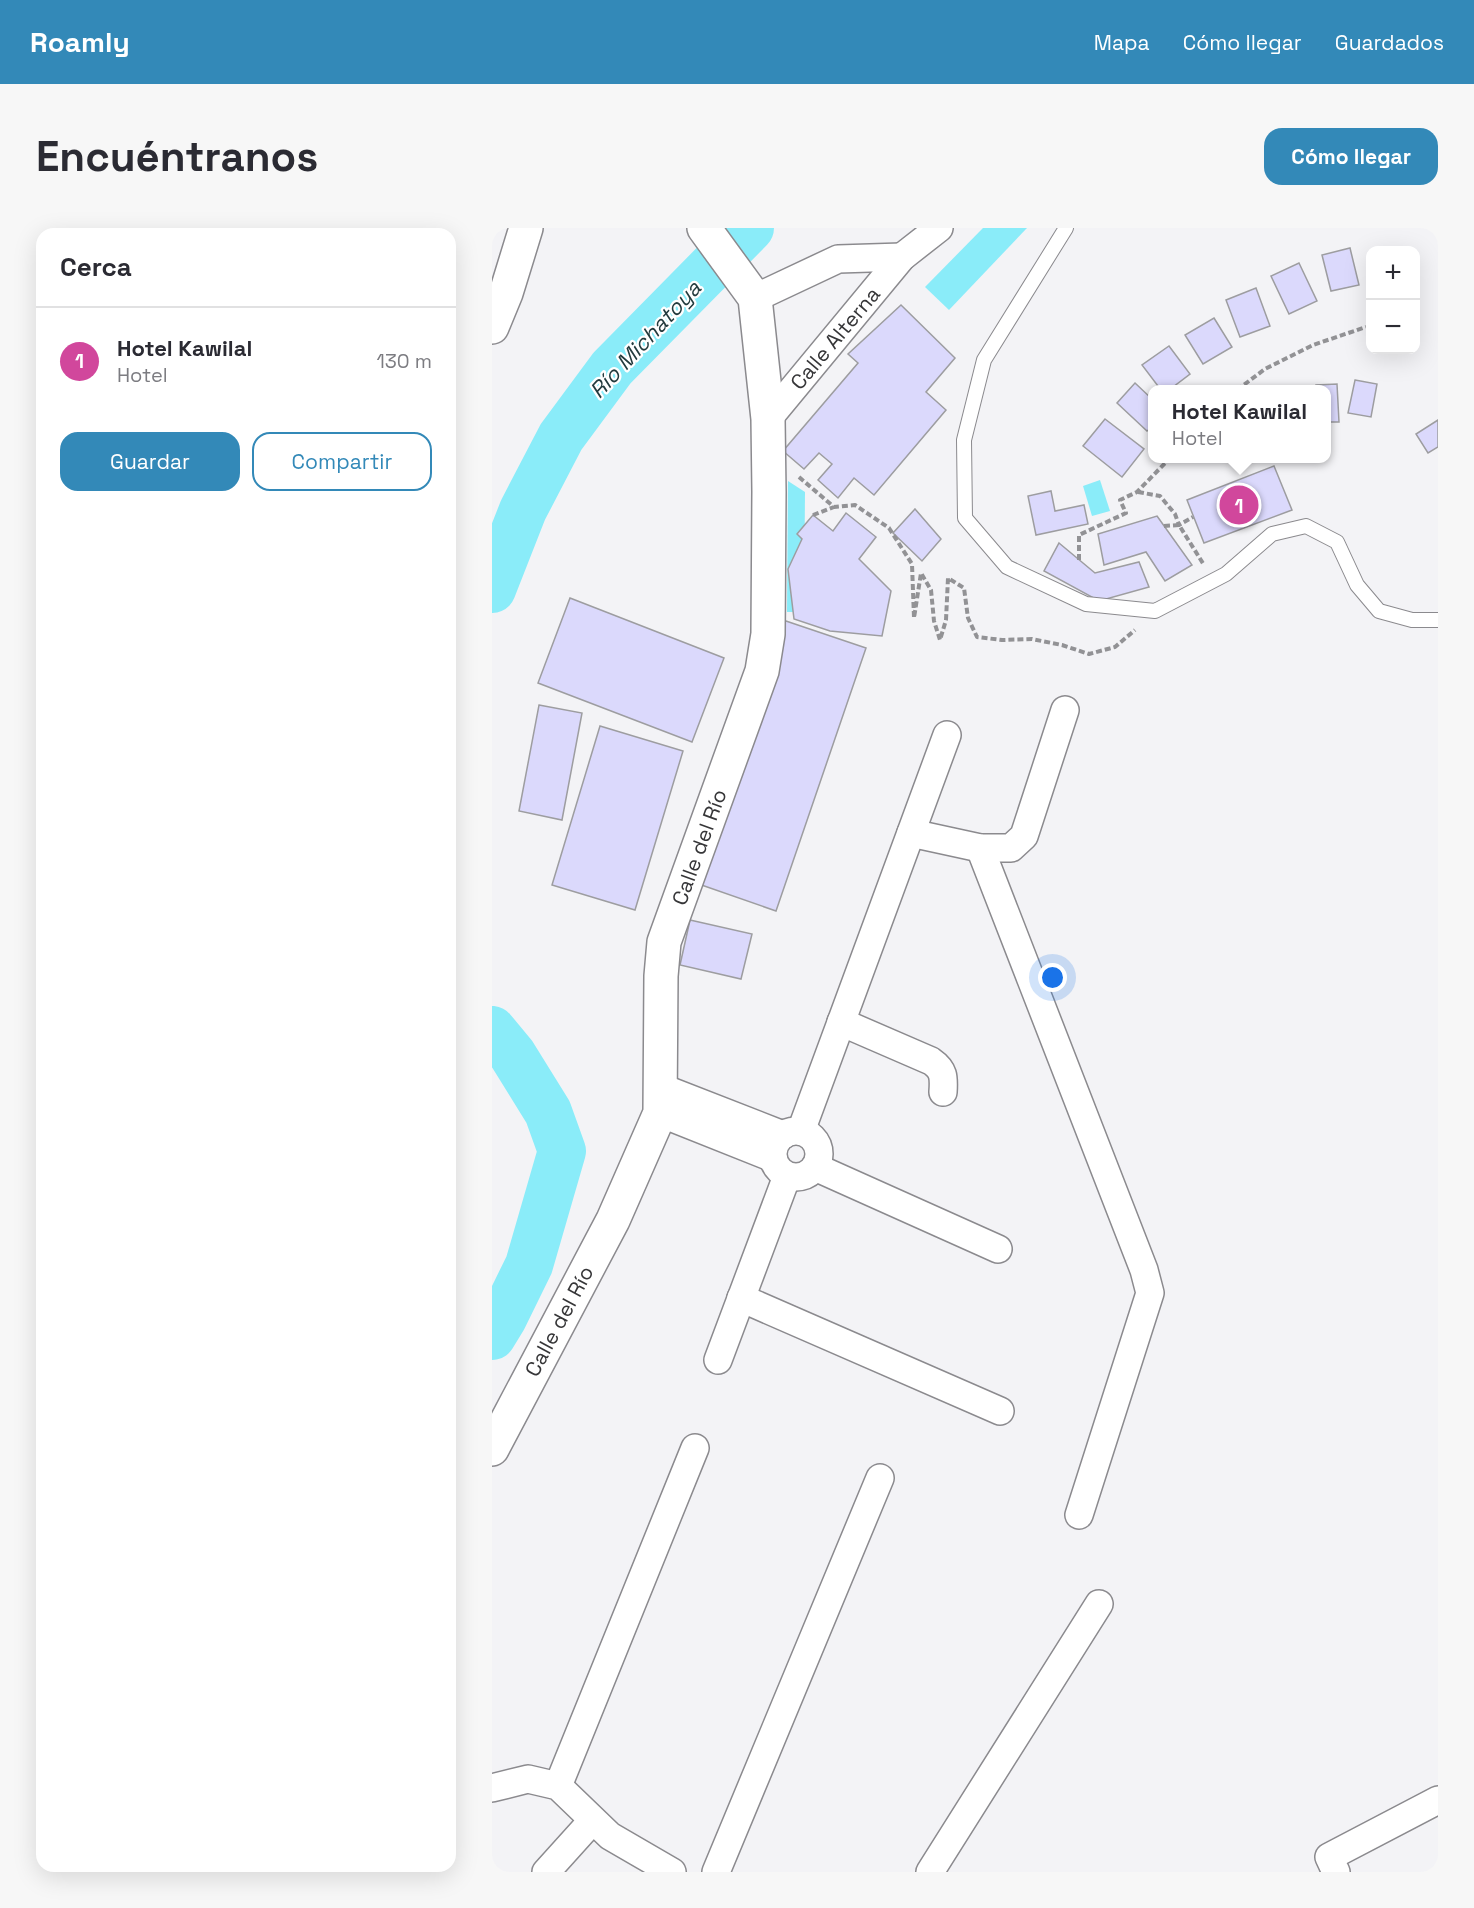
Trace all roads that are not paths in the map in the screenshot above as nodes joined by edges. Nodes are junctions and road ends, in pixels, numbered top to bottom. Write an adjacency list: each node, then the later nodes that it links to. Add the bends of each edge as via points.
1 (526, 228): 7 (main road)
2 (704, 228): 6 (main road)
3 (939, 228): 5 (street, Calle Alterna)
4 (1066, 228): 9 (lane, via 984,360 964,440 965,518 1008,567 1086,604 1155,611 1226,574 1272,534 1306,526 1337,542 1357,585 1379,611 1412,620)
5 (902, 257): 6 (street, Calle Alterna, via 838,259); 8 (street, Calle Alterna)
6 (747, 287): 8 (main road, Calle del Río)
7 (492, 327)
8 (768, 419): 16 (main road, Calle del Río, via 768,634 762,671 664,942)
9 (1438, 620)
10 (1065, 710): 13 (street, via 1024,836 1011,848)
11 (947, 735): 12 (street)
12 (911, 833): 13 (street); 14 (street)
13 (980, 848): 26 (street, via 1150,1293)
14 (842, 1022): 15 (street, via 931,1061 944,1075); 17 (street)
15 (943, 1092)
16 (660, 1100): 17 (street); 24 (main road, Calle del Río, via 613,1220)
17 (786, 1150): 18 (street, via 797,1177); 18 (street, via 812,1136 818,1146); 20 (street)
18 (816, 1167): 19 (street)
19 (998, 1249)
20 (741, 1298): 21 (street); 22 (street)
21 (718, 1360)
22 (1000, 1411)
23 (695, 1448): 28 (street)
24 (492, 1449)
25 (880, 1478): 34 (street)
26 (1079, 1515)
27 (1099, 1604): 35 (street)
28 (558, 1786): 29 (street, via 528,1779); 31 (street)
29 (492, 1788)
30 (1438, 1800): 36 (street, via 1329,1857)
31 (592, 1821): 32 (street); 33 (street)
32 (546, 1872)
33 (672, 1872)
34 (716, 1872)
35 (930, 1872)
36 (1336, 1872)

